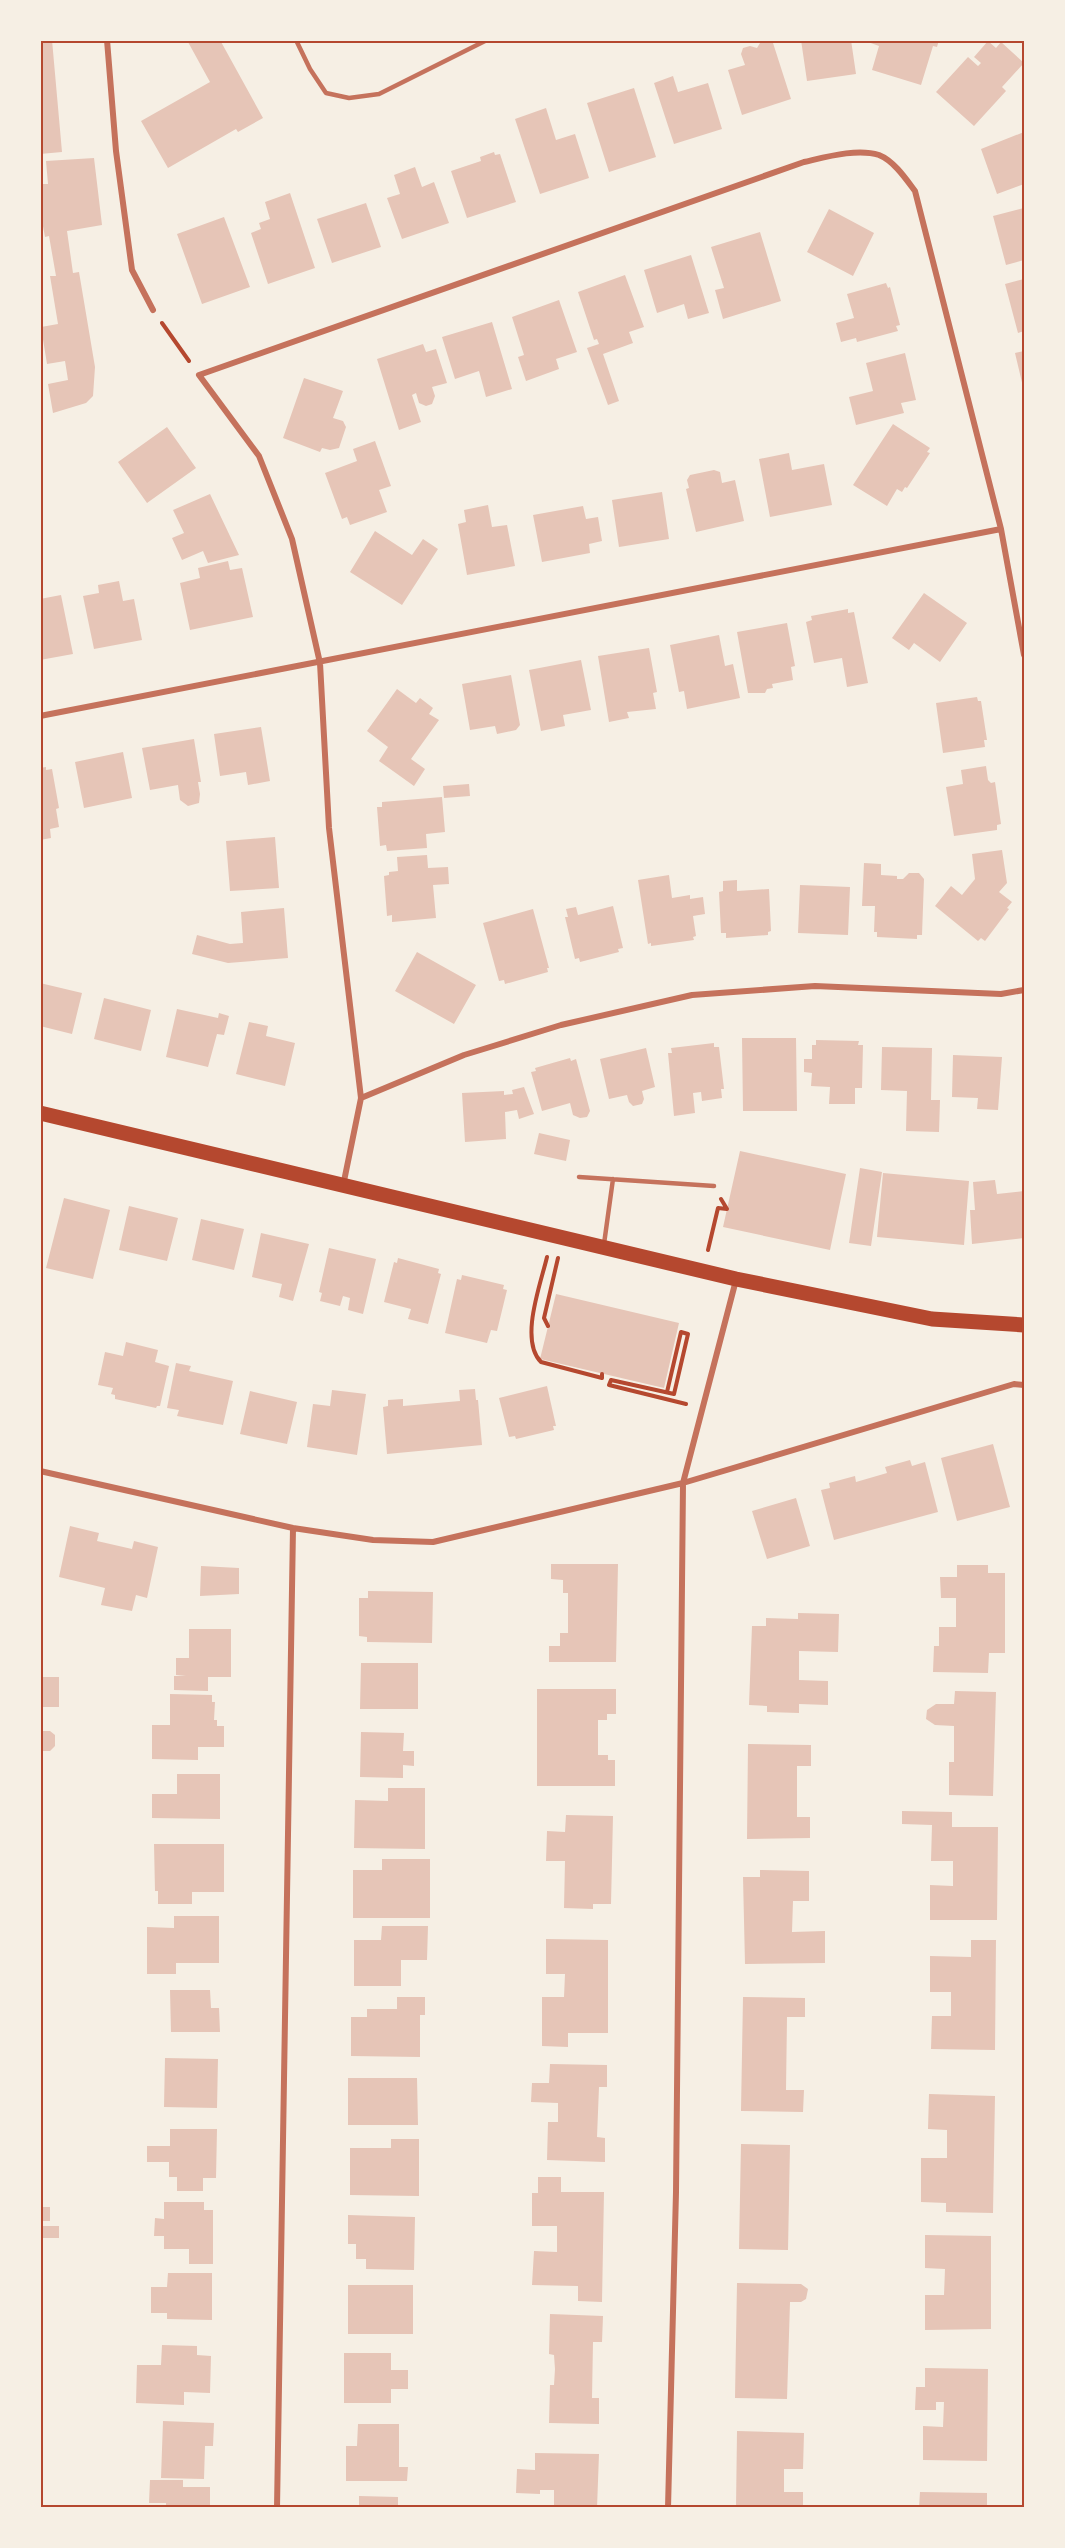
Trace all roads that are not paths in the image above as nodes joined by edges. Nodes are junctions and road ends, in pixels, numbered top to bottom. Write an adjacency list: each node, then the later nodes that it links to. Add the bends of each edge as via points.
1 (107, 40): 4 (street, via 116,152 132,270)
2 (296, 40): 3 (lane, via 326,93 349,98 379,94)
3 (487, 40)
4 (153, 310)
5 (1001, 529): 6 (street); 7 (street); 7 (street, via 915,191 902,172 879,155 846,153 804,162 199,375 259,456 292,539)
6 (1024, 655)
7 (320, 663): 8 (street); 10 (street, via 329,828)
8 (40, 716)
9 (1024, 990): 10 (street, via 1001,994 815,986 692,995 561,1025 475,1052)
10 (361, 1098): 15 (street)
11 (40, 1113): 15 (main road)
12 (579, 1177): 13 (lane)
13 (613, 1179): 14 (lane); 16 (lane)
14 (714, 1186)
15 (343, 1187): 16 (main road)
16 (604, 1247): 17 (main road)
17 (736, 1279): 18 (main road, via 932,1318); 21 (street)
18 (1024, 1325)
19 (1024, 1385): 21 (street, via 1014,1384)
20 (40, 1471): 22 (street)
21 (683, 1483): 22 (street, via 434,1542 373,1540); 24 (street, via 676,2192)
22 (293, 1528): 23 (street)
23 (277, 2508)
24 (668, 2508)

